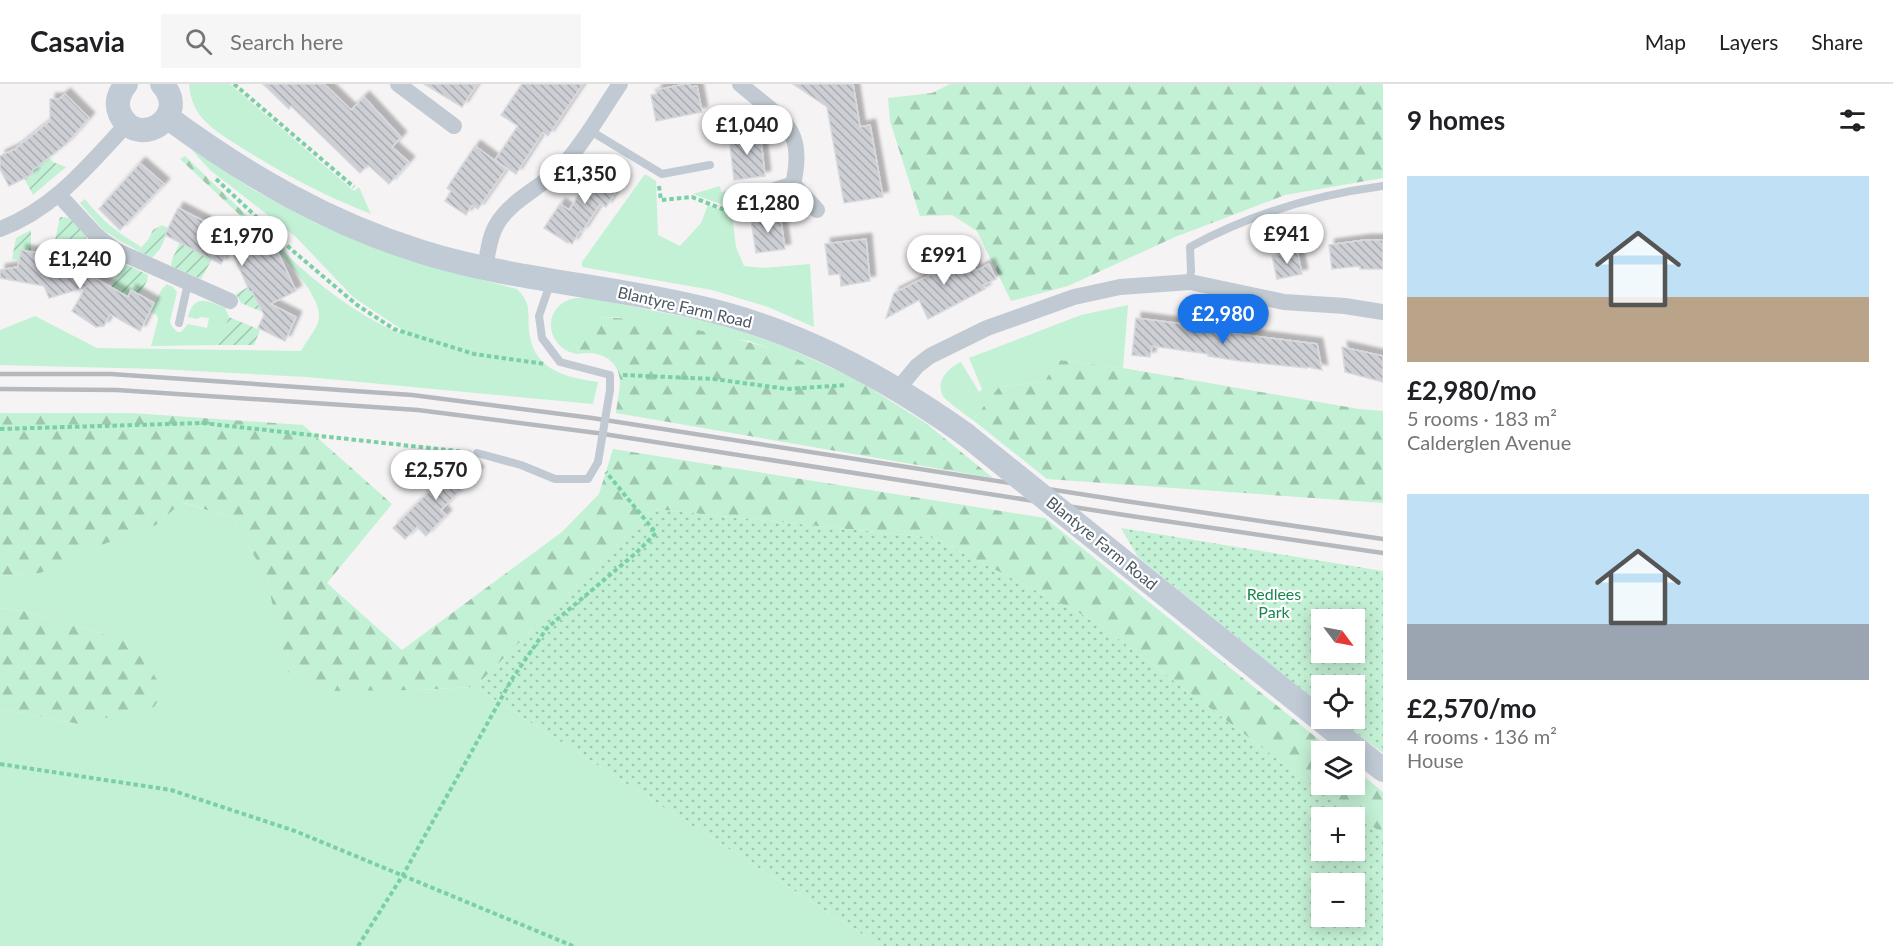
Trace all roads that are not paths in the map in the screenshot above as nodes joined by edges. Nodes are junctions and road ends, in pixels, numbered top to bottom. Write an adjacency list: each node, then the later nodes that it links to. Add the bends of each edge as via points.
1 (126, 84): 7 (main road, via 118,108)
2 (162, 84): 6 (main road, via 171,101)
3 (398, 84): 8 (street)
4 (620, 84): 9 (street)
5 (740, 84): 11 (street, via 785,122 796,139 798,164)
6 (167, 117): 7 (main road, via 153,129 135,129); 17 (main road, Blantyre Farm Road, via 251,175 316,211 400,245)
7 (127, 124): 13 (street)
8 (454, 126)
9 (588, 130): 10 (lane, via 662,174); 17 (street, via 565,164 496,224)
10 (710, 165)
11 (793, 184): 14 (street); 15 (street)
12 (1383, 186): 19 (lane, via 1288,205 1223,229 1190,248)
13 (59, 195): 16 (street); 20 (street, via 115,250)
14 (756, 196)
15 (817, 210)
16 (0, 229)
17 (485, 268): 18 (main road, Blantyre Farm Road)
18 (551, 281): 24 (main road, Blantyre Farm Road, via 734,316 807,343); 25 (lane, bridge, via 540,316 542,338 560,362 610,375 598,462 588,479 555,479)
19 (1190, 282): 22 (street, via 1284,302); 24 (street, via 1120,287 1074,297 998,324 930,356)
20 (188, 283): 21 (street); 23 (lane)
21 (230, 301)
22 (1383, 312)
23 (179, 323)
24 (898, 389): 26 (main road, Blantyre Farm Road, bridge, via 965,434)
25 (477, 453)
26 (1383, 770)

